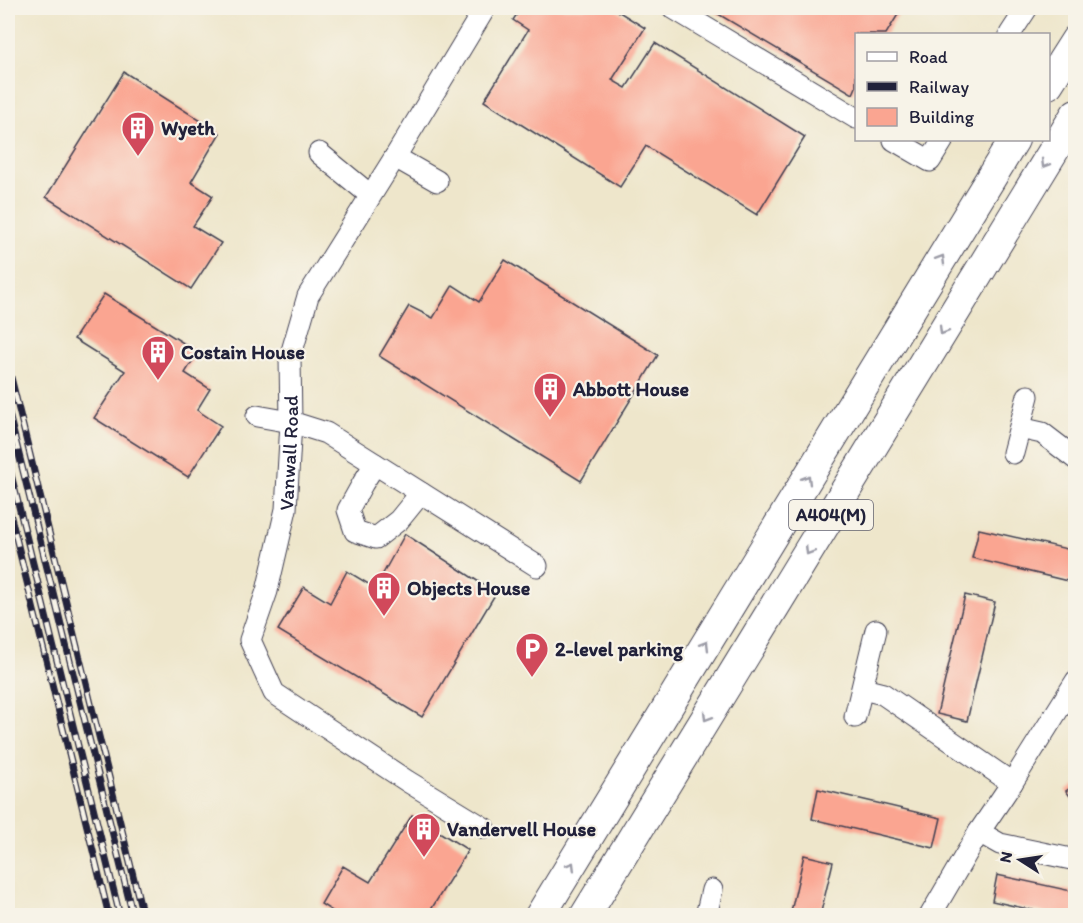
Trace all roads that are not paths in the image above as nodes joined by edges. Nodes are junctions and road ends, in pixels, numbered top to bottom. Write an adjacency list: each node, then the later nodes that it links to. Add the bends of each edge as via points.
1 (485, 8): 13 (street, Vanwall Road)
2 (673, 8): 8 (street)
3 (1027, 8): 4 (street)
4 (1011, 33)
5 (1076, 40): 6 (highway)
6 (1050, 81)
7 (1076, 114): 35 (highway, A404(M), one-way to 35)
8 (855, 117)
9 (896, 141): 10 (street, via 930,161)
10 (943, 141)
11 (1013, 141): 34 (highway, A404(M), one-way to 11)
12 (319, 153): 15 (street)
13 (395, 157): 14 (street); 15 (street, Vanwall Road)
14 (437, 181)
15 (370, 195): 18 (street, Vanwall Road, via 308,296 290,358)
16 (1028, 396): 19 (street)
17 (257, 416): 18 (street)
18 (291, 422): 22 (street, via 326,433); 30 (street, Vanwall Road, via 286,509 267,591 250,640 274,693)
19 (1020, 428): 20 (street); 21 (street, via 1042,434)
20 (1013, 453)
21 (1076, 459)
22 (375, 464): 23 (street); 23 (street, via 348,510 355,531 376,538 399,520)
23 (421, 493): 24 (street)
24 (537, 566)
25 (876, 630): 27 (street)
26 (1076, 681): 29 (street)
27 (862, 689): 28 (street); 29 (street, via 883,694)
28 (855, 717)
29 (1012, 783): 31 (street)
30 (484, 828)
31 (979, 832): 32 (street, via 1000,844); 37 (street)
32 (1076, 860)
33 (712, 890): 36 (street)
34 (540, 915)
35 (585, 915)
36 (706, 915)
37 (930, 915)

